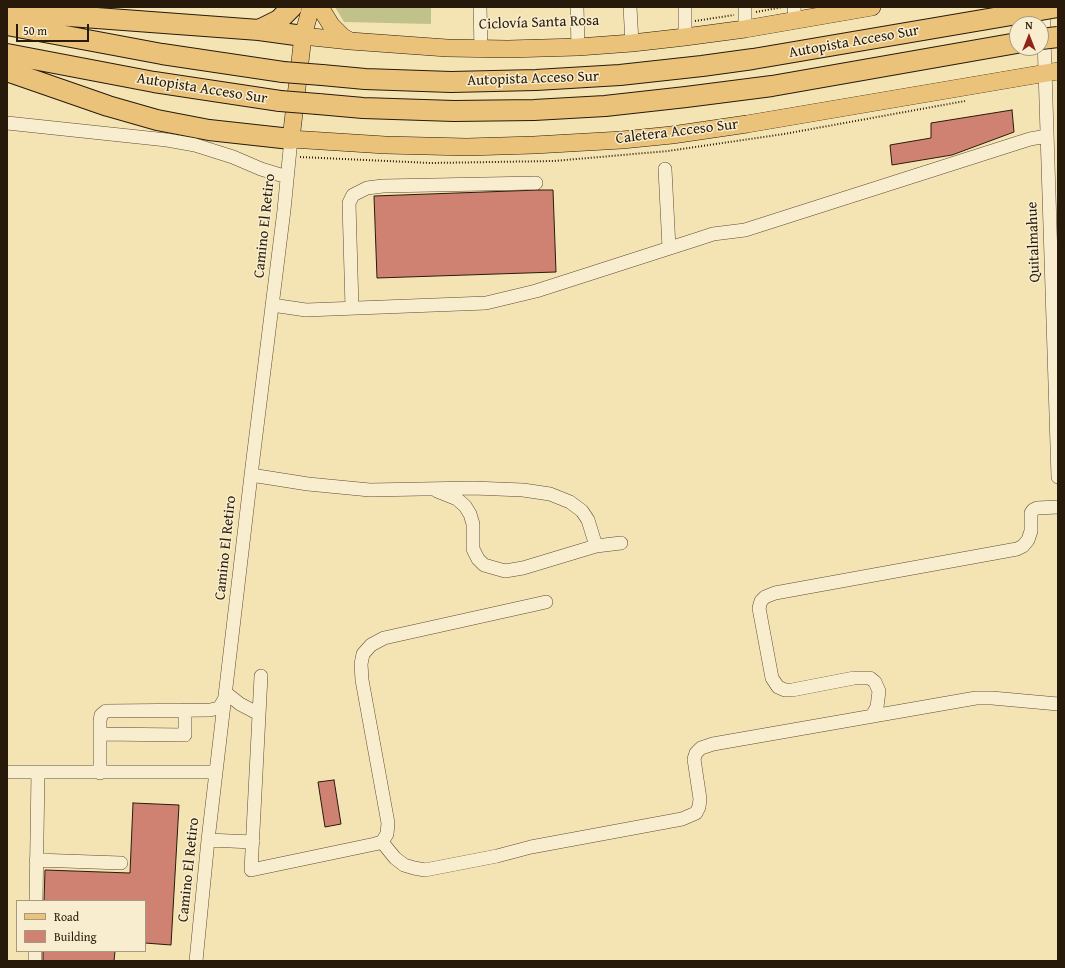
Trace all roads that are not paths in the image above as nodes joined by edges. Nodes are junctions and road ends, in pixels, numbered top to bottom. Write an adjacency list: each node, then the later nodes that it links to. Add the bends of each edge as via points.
1 (292, 7): 17 (highway, via 279,20)
2 (300, 7): 19 (main road)
3 (311, 7): 19 (main road)
4 (320, 7): 20 (main road, via 331,26)
5 (480, 7): 24 (street)
6 (577, 7): 23 (street)
7 (630, 7): 21 (street)
8 (685, 7): 18 (street)
9 (872, 7): 12 (main road)
10 (1058, 7): 13 (highway, Autopista Acceso Sur, bridge)
11 (7, 10): 17 (highway)
12 (844, 10): 14 (main road)
13 (1036, 10): 16 (highway, Autopista Acceso Sur, bridge, via 702,66 620,75 458,82 386,80 283,72 162,54); 27 (street, Quitalmahue)
14 (792, 12): 15 (main road)
15 (745, 17): 18 (main road)
16 (7, 25)
17 (259, 30): 19 (highway)
18 (685, 30): 21 (main road)
19 (303, 36): 20 (main road); 30 (main road)
20 (350, 41): 24 (main road)
21 (632, 43): 23 (main road)
22 (1009, 45): 25 (highway, Autopista Acceso Sur, bridge, via 686,98 534,110 461,111 280,101 154,82)
23 (578, 47): 24 (main road)
24 (481, 49)
25 (7, 54)
26 (7, 71): 30 (highway, via 157,120 209,130)
27 (1051, 72): 29 (street, Quitalmahue); 30 (main road, Caletera Acceso Sur, via 732,126 622,140 467,147 385,145)
28 (7, 123): 32 (street, via 195,145)
29 (1047, 136): 34 (street, via 1030,139 746,230 714,234); 38 (street, Quitalmahue)
30 (291, 138): 32 (street, Camino El Retiro)
31 (665, 170): 34 (street)
32 (287, 177): 35 (street, Camino El Retiro)
33 (536, 183): 36 (street, via 383,186 367,188 353,195 349,203)
34 (669, 248): 36 (street, via 536,291 486,303)
35 (272, 305): 36 (street, via 306,310); 37 (street, Camino El Retiro)
36 (352, 308)
37 (250, 475): 39 (street, via 370,490); 45 (street, Camino El Retiro)
38 (1058, 477)
39 (434, 489): 42 (street, via 523,490 550,494 570,502 582,511 588,520); 42 (street, via 465,506 473,524 473,549 484,566 505,570 523,568)
40 (1058, 507): 49 (street, via 1037,508 1031,512 1031,531 1028,540 1017,549 776,593 761,601 759,608 772,678 778,687 792,690 854,678 870,678 879,690 877,707)
41 (621, 543): 42 (street)
42 (596, 546)
43 (546, 602): 57 (street, via 384,638 371,645 363,654 362,680 388,824 387,834)
44 (261, 676): 48 (street)
45 (226, 696): 47 (street, via 219,708); 48 (street); 53 (street, Camino El Retiro)
46 (1058, 704): 49 (street, via 976,698)
47 (185, 710): 50 (street, via 106,711 101,715); 50 (street, via 185,734)
48 (259, 714): 56 (street)
49 (872, 716): 57 (street, via 701,748 694,759 699,807 696,813 682,819 530,847 425,870 404,864 395,858)
50 (100, 734): 54 (street)
51 (7, 772): 52 (street)
52 (38, 772): 54 (street); 58 (street)
53 (216, 772): 54 (street); 55 (street, Camino El Retiro)
54 (100, 773)
55 (208, 840): 56 (street); 61 (street, Camino El Retiro)
56 (253, 842): 57 (street, via 252,870)
57 (382, 842)
58 (36, 860): 59 (street); 60 (street)
59 (120, 863)
60 (36, 900)
61 (196, 961)

